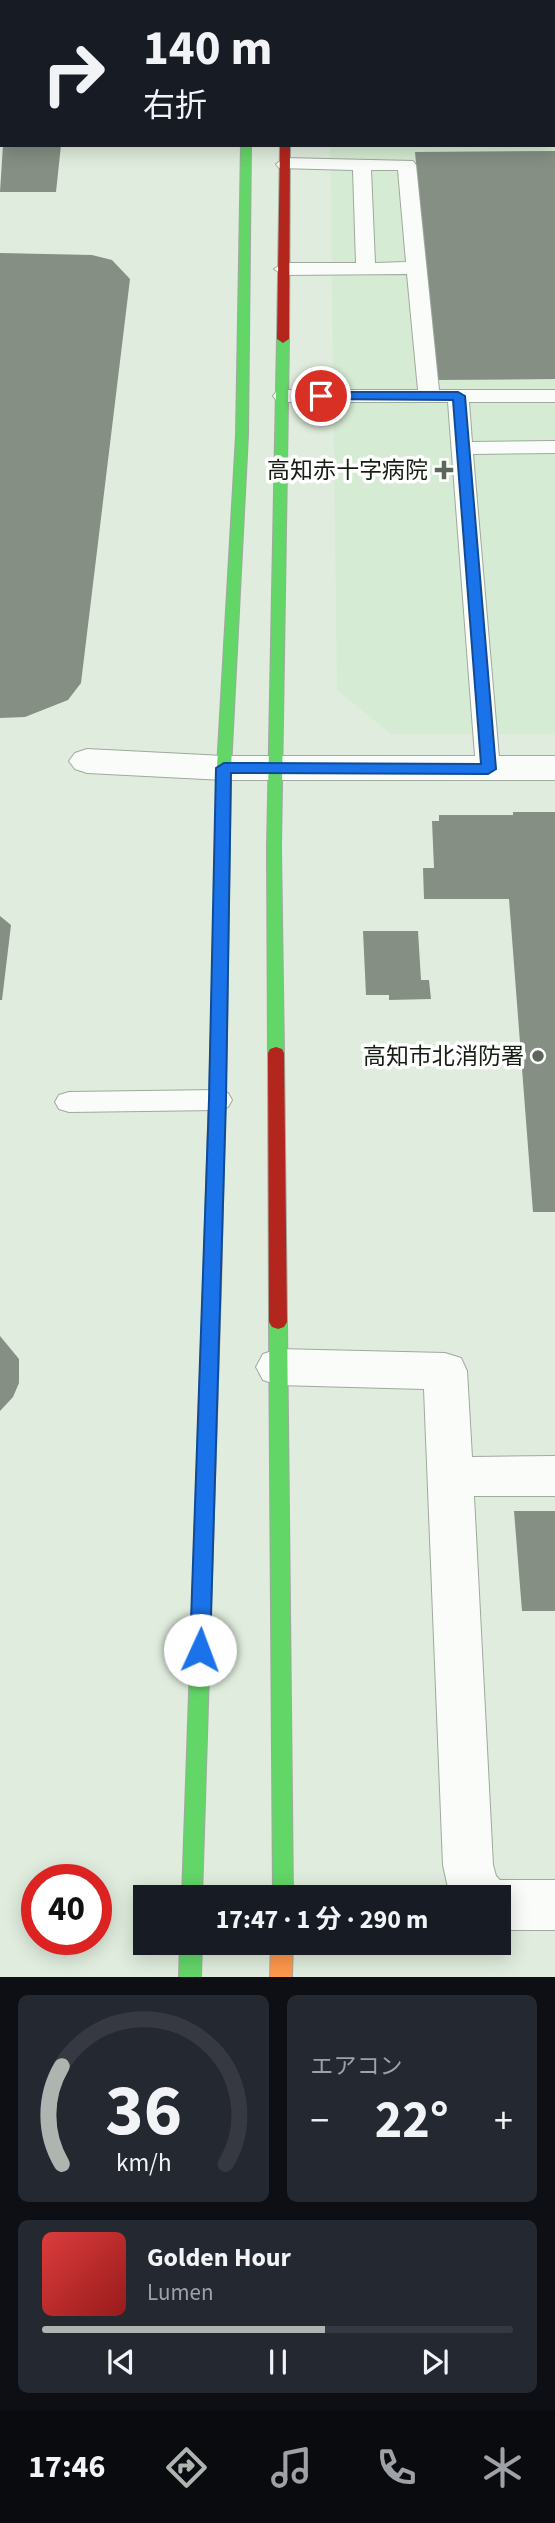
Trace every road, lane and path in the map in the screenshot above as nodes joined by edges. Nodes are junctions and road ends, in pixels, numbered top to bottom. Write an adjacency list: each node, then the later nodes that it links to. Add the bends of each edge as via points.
1 (246, 147): 14 (street, via 242,435)
2 (285, 155): 3 (lane); 6 (street)
3 (362, 165): 4 (lane); 5 (lane, via 407,165)
4 (366, 268): 5 (lane); 6 (lane)
5 (416, 268): 7 (lane)
6 (284, 269): 10 (street)
7 (429, 396): 8 (lane); 10 (lane)
8 (458, 396): 9 (lane); 11 (lane)
9 (555, 396)
10 (283, 397): 16 (street)
11 (463, 447): 12 (lane); 17 (lane)
12 (555, 447)
13 (87, 761): 14 (street)
14 (224, 768): 16 (street); 18 (street)
15 (555, 768): 17 (street)
16 (275, 769): 17 (street); 20 (street)
17 (488, 769)
18 (218, 1100): 19 (lane); 23 (street)
19 (69, 1102)
20 (278, 1367): 22 (street, via 445,1371); 24 (street)
21 (555, 1476): 22 (street)
22 (450, 1477): 25 (street)
23 (192, 1885)
24 (283, 1885)
25 (472, 1885)
26 (511, 1905): 27 (street)
27 (555, 1905)
28 (191, 1955): 30 (street)
29 (282, 1955): 31 (street)
30 (191, 1977)
31 (281, 1977)

